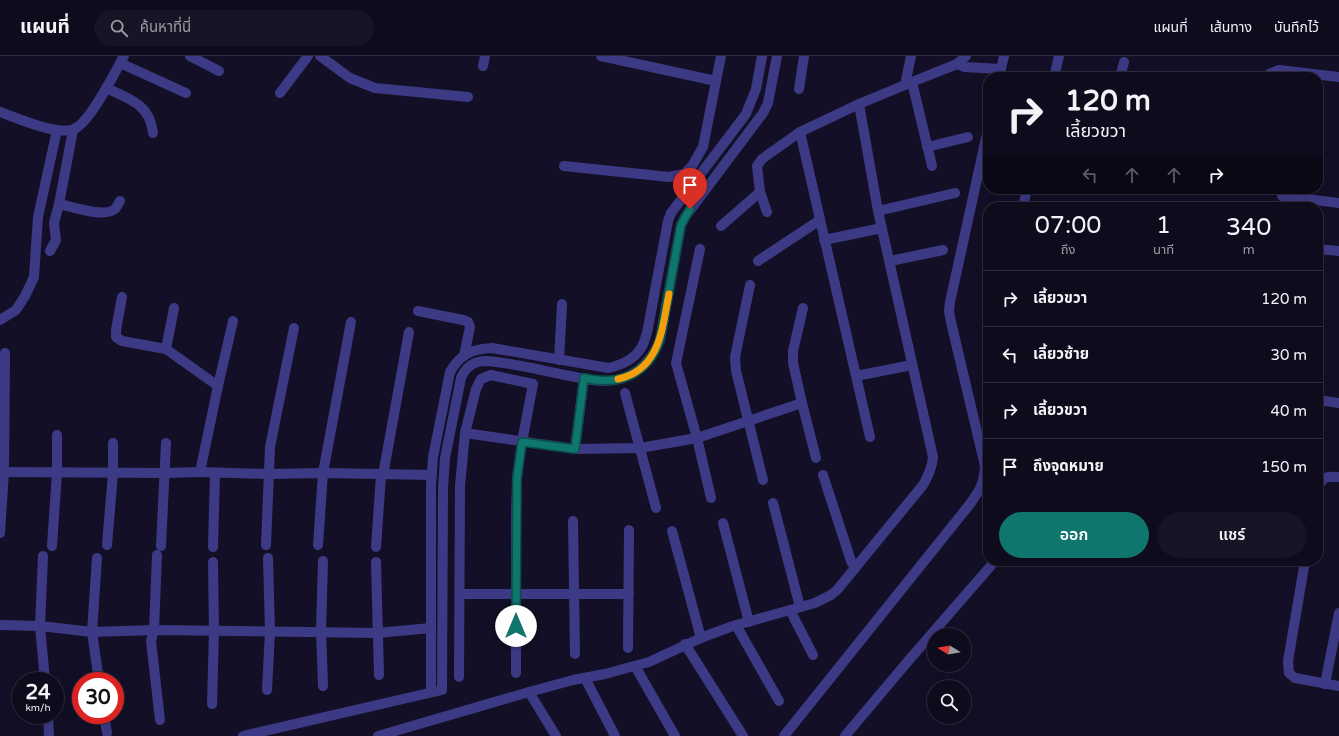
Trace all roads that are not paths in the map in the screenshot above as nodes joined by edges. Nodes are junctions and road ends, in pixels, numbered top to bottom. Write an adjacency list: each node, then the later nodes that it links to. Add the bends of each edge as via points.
1 (190, 56): 18 (street)
2 (308, 56): 32 (street)
3 (320, 56): 33 (street, via 350,78 375,88)
4 (486, 56): 16 (street)
5 (600, 56): 27 (street)
6 (721, 56): 27 (street)
7 (762, 56): 78 (street, via 756,89 746,114 671,213 647,333 641,348 627,362 608,368)
8 (777, 56): 81 (street, via 768,103 763,113 690,209 681,225 656,350 642,368 625,378 601,381)
9 (804, 56): 30 (street)
10 (911, 56): 28 (street)
11 (965, 56): 17 (street)
12 (1004, 56): 20 (street)
13 (1059, 56): 21 (street)
14 (122, 59): 29 (street); 31 (street)
15 (1124, 62): 22 (street)
16 (483, 66)
17 (960, 66): 19 (street); 28 (street)
18 (219, 71)
19 (994, 72)
20 (1000, 72)
21 (1055, 72)
22 (1121, 72)
23 (1274, 72): 24 (street)
24 (1296, 72)
25 (1323, 75): 26 (street)
26 (1339, 77)
27 (716, 81): 43 (street, via 703,147 684,174 669,177)
28 (908, 83): 34 (street); 41 (street)
29 (106, 88): 37 (street, via 82,124); 39 (street, via 139,105 149,118)
30 (799, 89)
31 (186, 93)
32 (280, 93)
33 (468, 97)
34 (859, 104): 38 (street); 51 (street)
35 (0, 112): 36 (street)
36 (57, 130): 37 (street); 70 (street, via 38,217 34,277 16,310)
37 (73, 130): 50 (street)
38 (800, 132): 45 (street, via 762,159 757,166); 53 (street)
39 (153, 133)
40 (968, 137): 41 (street)
41 (927, 147): 44 (street)
42 (983, 152): 98 (street, via 950,311)
43 (564, 166)
44 (932, 166)
45 (760, 192): 52 (street); 54 (street)
46 (955, 192): 51 (street)
47 (1282, 196): 49 (street)
48 (120, 201): 50 (street, via 116,209 100,213)
49 (1339, 203)
50 (59, 204): 60 (street, via 54,223 56,240)
51 (878, 211): 55 (street)
52 (767, 212)
53 (820, 220): 56 (street); 62 (street)
54 (721, 226)
55 (882, 228): 56 (street); 63 (street)
56 (824, 240): 80 (street)
57 (700, 249): 91 (street, via 676,363)
58 (1323, 249): 61 (street)
59 (943, 250): 63 (street)
60 (50, 251)
61 (1339, 251)
62 (758, 261)
63 (890, 261): 79 (street)
64 (750, 285): 87 (street, via 735,357)
65 (122, 298): 75 (street, via 116,337 122,341)
66 (562, 304): 78 (street)
67 (174, 308): 75 (street)
68 (803, 308): 85 (street, via 793,351 793,363)
69 (418, 311): 77 (street, via 468,322 470,327)
70 (0, 320)
71 (233, 321): 82 (street)
72 (351, 322): 105 (street)
73 (294, 328): 106 (street, via 270,447)
74 (410, 332): 107 (street)
75 (166, 348): 82 (street)
76 (5, 353): 99 (street)
77 (464, 356): 78 (street, via 480,349 492,348); 108 (street, via 450,372 433,457)
78 (559, 360)
79 (912, 365): 80 (street); 136 (street, via 931,446 932,468 929,476)
80 (856, 376): 90 (street)
81 (584, 378): 96 (street); 171 (street, via 487,361 475,363 464,370 445,458 442,690)
82 (218, 386): 100 (street)
83 (626, 393): 95 (street)
84 (1323, 401): 86 (street)
85 (802, 403): 87 (street); 97 (street)
86 (1339, 403)
87 (748, 421): 91 (street); 112 (street)
88 (465, 432): 92 (street); 92 (street, via 476,389 481,379 491,375 533,384); 137 (street, via 460,486)
89 (57, 435): 101 (street)
90 (870, 437)
91 (697, 438): 95 (street); 114 (street)
92 (522, 442): 96 (street); 138 (street, via 517,478)
93 (113, 443): 102 (street)
94 (166, 443): 103 (street)
95 (640, 448): 96 (street); 116 (street)
96 (575, 449)
97 (816, 458)
98 (983, 458)
99 (2, 472): 101 (street); 121 (street)
100 (200, 472): 103 (street); 104 (street)
101 (57, 473): 102 (street); 125 (street)
102 (113, 473): 103 (street); 122 (street)
103 (165, 473): 149 (street)
104 (215, 473): 106 (street); 126 (street)
105 (323, 473): 106 (street); 107 (street); 124 (street)
106 (268, 474): 123 (street)
107 (382, 475): 108 (street); 127 (street)
108 (432, 475): 148 (street)
109 (823, 475): 136 (street)
110 (1339, 476): 111 (street)
111 (1323, 479)
112 (763, 480)
113 (983, 482): 186 (street, via 970,504)
114 (712, 498)
115 (773, 503): 141 (street)
116 (656, 508)
117 (573, 521): 139 (street)
118 (723, 523): 144 (street)
119 (630, 530): 140 (street)
120 (672, 531): 155 (street)
121 (0, 533)
122 (108, 545)
123 (266, 545)
124 (318, 545)
125 (52, 546)
126 (213, 547)
127 (376, 547)
128 (43, 556): 147 (street)
129 (97, 558): 151 (street)
130 (268, 558): 152 (street)
131 (323, 561): 153 (street)
132 (213, 562): 150 (street)
133 (376, 562): 154 (street)
134 (991, 566): 187 (street)
135 (1304, 566): 167 (street, via 1287,666 1289,673 1295,678)
136 (855, 568): 141 (street, via 831,595)
137 (460, 594): 138 (street); 165 (street)
138 (516, 594): 139 (street); 163 (street)
139 (574, 594): 140 (street); 158 (street)
140 (629, 594): 157 (street)
141 (800, 607): 142 (street)
142 (790, 610): 144 (street); 159 (street)
143 (1339, 613): 167 (street)
144 (749, 622): 146 (street)
145 (0, 625): 147 (street)
146 (736, 625): 155 (street); 173 (street)
147 (40, 626): 151 (street); 161 (street)
148 (431, 628): 154 (street); 171 (street)
149 (154, 630): 150 (street); 151 (street); 175 (street, via 151,641)
150 (214, 631): 152 (street); 174 (street)
151 (92, 632): 162 (street)
152 (270, 632): 153 (street); 170 (street)
153 (320, 632): 154 (street); 168 (street)
154 (377, 633): 164 (street)
155 (701, 638): 156 (street)
156 (686, 644): 160 (street, via 660,658); 185 (street)
157 (628, 648)
158 (575, 654)
159 (813, 654)
160 (635, 666): 166 (street); 184 (street)
161 (43, 672)
162 (98, 672)
163 (516, 673)
164 (379, 675)
165 (459, 677)
166 (585, 678): 172 (street); 183 (street)
167 (1325, 684): 169 (street)
168 (323, 686)
169 (1339, 686)
170 (267, 690)
171 (431, 692): 180 (street)
172 (529, 692): 181 (street); 182 (street)
173 (779, 701)
174 (212, 704)
175 (160, 720)
176 (48, 724): 179 (street)
177 (106, 724): 178 (street)
178 (107, 733)
179 (49, 736)
180 (242, 736)
181 (378, 736)
182 (556, 736)
183 (615, 736)
184 (675, 736)
185 (743, 736)
186 (784, 736)
187 (845, 736)

